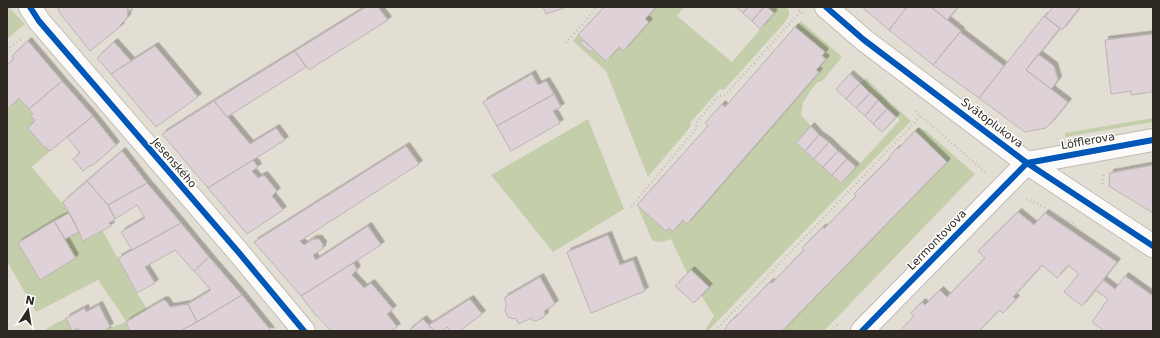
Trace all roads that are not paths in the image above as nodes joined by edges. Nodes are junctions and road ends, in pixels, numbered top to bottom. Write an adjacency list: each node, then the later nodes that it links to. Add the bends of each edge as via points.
1 (30, 7): 6 (street, Jesenského, via 40,22)
2 (826, 7): 4 (street, Svätoplukova, via 864,40)
3 (1153, 140): 4 (street, Löfflerova)
4 (1027, 163): 5 (street, Svätoplukova); 7 (street, Lermontovova)
5 (1153, 246)
6 (304, 331)
7 (862, 331)

